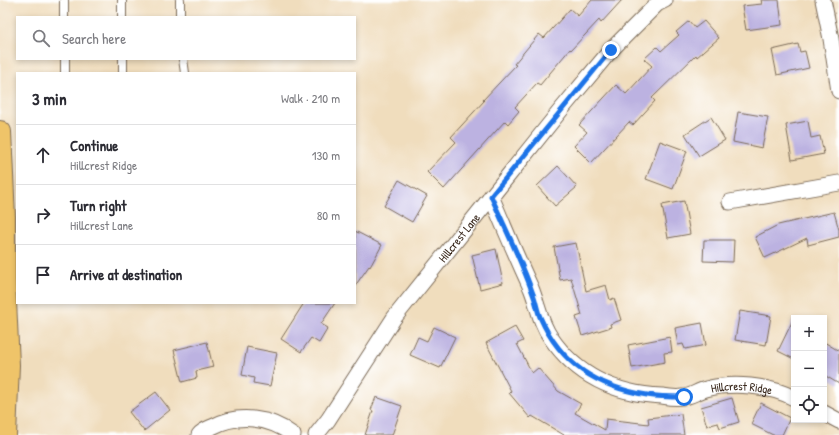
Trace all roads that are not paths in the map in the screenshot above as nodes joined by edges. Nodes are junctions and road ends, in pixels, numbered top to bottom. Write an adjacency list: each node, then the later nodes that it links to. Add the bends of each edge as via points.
1 (64, 0): 6 (lane)
2 (122, 0): 7 (lane)
3 (180, 0): 8 (lane)
4 (665, 0): 18 (street, Hillcrest Lane, via 657,4 611,50)
5 (823, 0): 15 (street)
6 (64, 16)
7 (122, 16)
8 (180, 16)
9 (65, 60): 12 (lane)
10 (123, 60): 13 (lane)
11 (184, 60): 14 (lane)
12 (66, 72)
13 (123, 72)
14 (185, 72)
15 (839, 91)
16 (0, 132): 20 (main road)
17 (839, 184): 19 (street)
18 (491, 196): 22 (street, Hillcrest Ridge, via 550,337 565,356 583,372 603,384 649,396 684,397 706,389 729,385 753,386); 28 (street, Hillcrest Lane, via 394,318)
19 (730, 202)
20 (4, 271): 21 (main road)
21 (3, 309): 25 (main road, via 8,386)
22 (791, 396)
23 (827, 414): 24 (street)
24 (839, 420)
25 (5, 435)
26 (199, 435): 27 (street, via 221,422 245,418 268,421)
27 (293, 435)
28 (316, 435)

